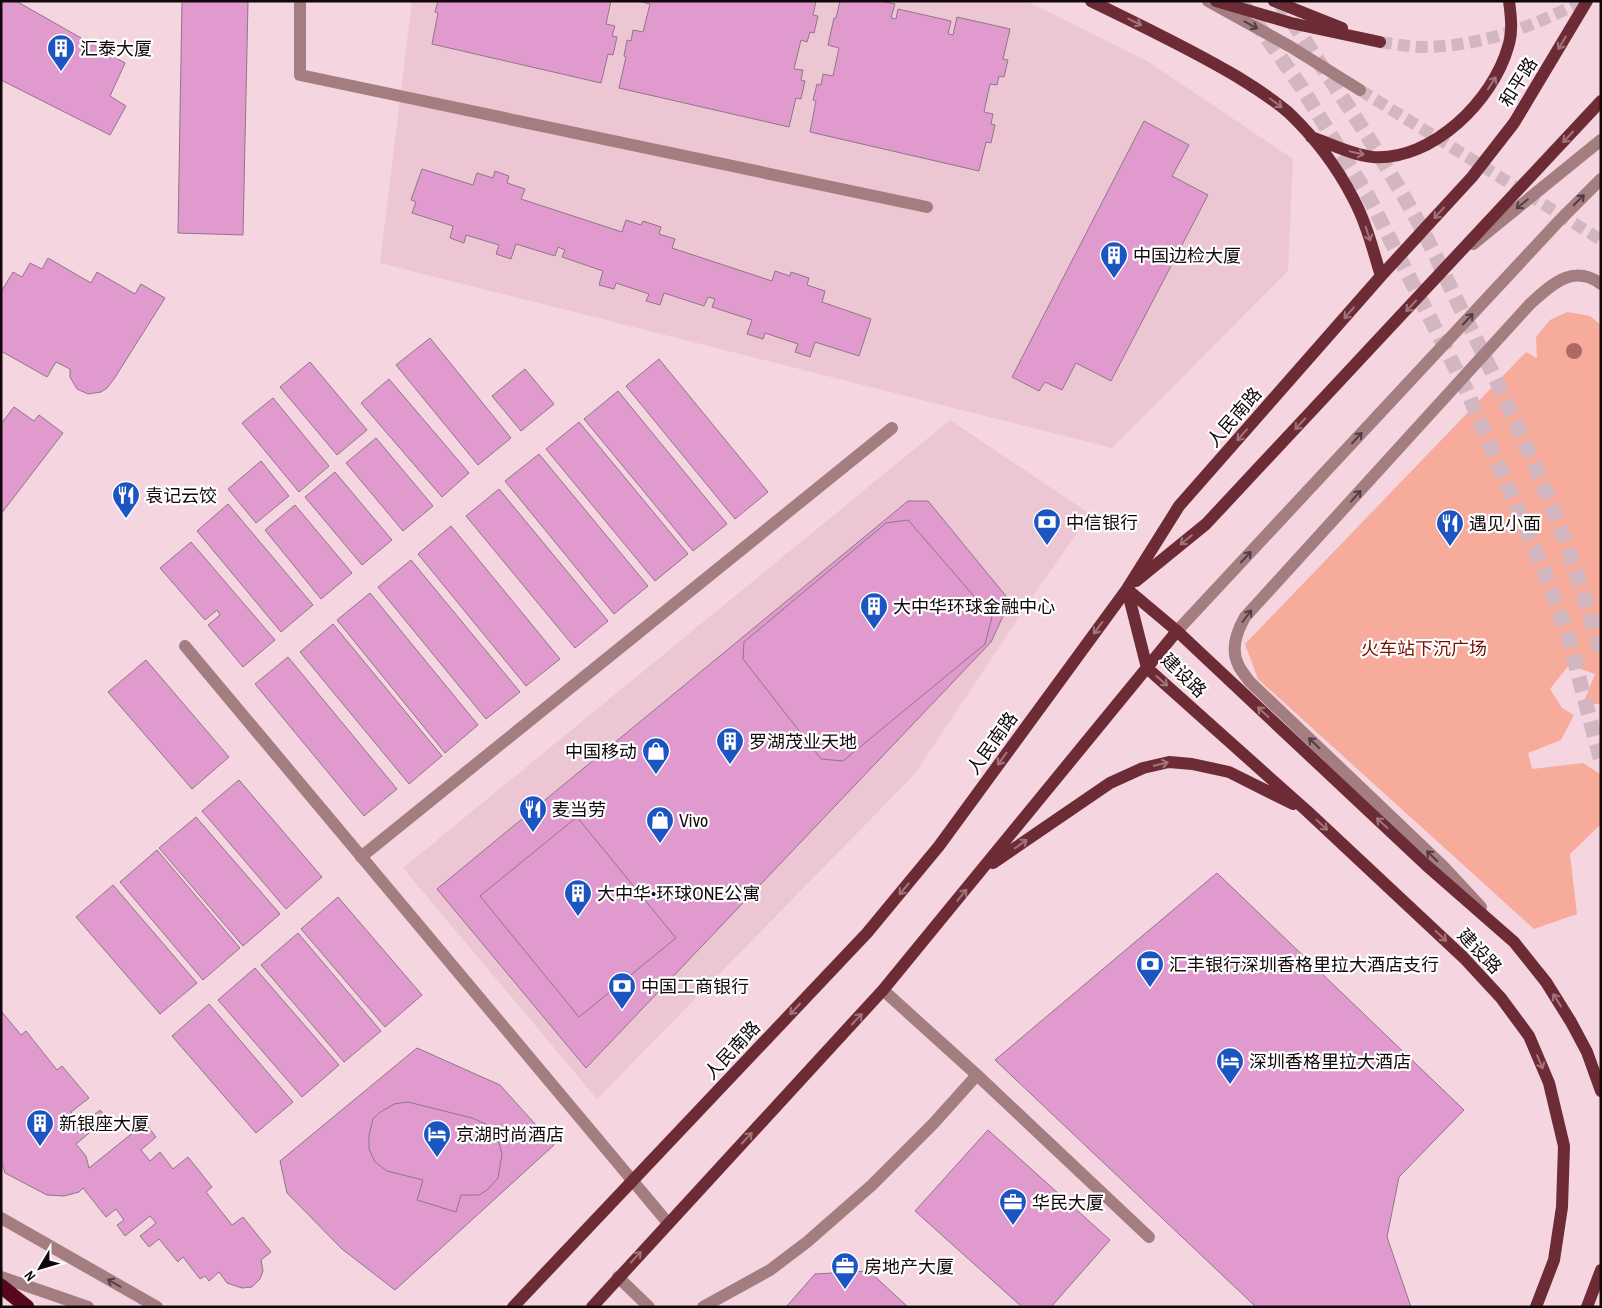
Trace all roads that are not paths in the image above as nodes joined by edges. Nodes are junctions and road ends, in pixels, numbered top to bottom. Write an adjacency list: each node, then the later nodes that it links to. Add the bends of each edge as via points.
1 (300, 1): 14 (street, via 300,75)
2 (1091, 1): 10 (main road, one-way to 10, via 1204,58 1254,88 1288,113)
3 (1208, 1): 8 (street, one-way to 8)
4 (1216, 1): 5 (main road, via 1291,23 1380,42)
5 (1274, 1)
6 (1509, 1): 10 (main road, one-way to 6, via 1372,157 1397,156 1442,135 1479,101 1496,75 1508,46 1512,21)
7 (1587, 1): 12 (main road, 和平路, one-way to 12, via 1514,122)
8 (1360, 90)
9 (1601, 101): 15 (main road, one-way to 15)
10 (1312, 137): 16 (main road, one-way to 16, via 1353,198)
11 (1601, 140): 15 (street, one-way to 15)
12 (1472, 176): 16 (main road, 人民南路, one-way to 16)
13 (1601, 179): 20 (street, one-way to 13)
14 (927, 207)
15 (1456, 258): 19 (main road, one-way to 19, via 1206,524)
16 (1381, 276): 19 (main road, 人民南路, one-way to 19, via 1179,506)
17 (1601, 284): 26 (street, one-way to 17, via 1443,866 1249,681 1238,664 1234,648 1237,631 1245,617 1530,304 1547,288 1578,274)
18 (892, 428): 24 (street)
19 (1127, 589): 20 (main road, 建设路); 22 (main road, 建设路); 30 (main road, 人民南路, one-way to 30, via 939,846 867,933)
20 (1177, 631): 22 (main road); 26 (main road, 建设路, one-way to 20, via 1426,865)
21 (185, 646): 24 (street)
22 (1148, 668): 23 (main road, 建设路, one-way to 23); 25 (main road)
23 (1307, 811): 25 (main road, one-way to 23, via 1110,783 1143,768 1169,762 1229,772); 45 (main road, 建设路, one-way to 45, via 1464,958 1501,998 1529,1036 1549,1082 1564,1146 1562,1207 1554,1260)
24 (361, 857): 30 (street)
25 (981, 872): 27 (main road, one-way to 25)
26 (1514, 942): 29 (main road, 建设路, one-way to 26, via 1587,1052 1571,1022 1546,982)
27 (884, 990): 28 (street); 32 (main road, one-way to 27)
28 (977, 1075): 33 (street); 44 (street, via 872,1185 807,1242 770,1270)
29 (1601, 1091)
30 (633, 1182): 32 (street); 41 (main road, 人民南路)
31 (1, 1218): 40 (street, one-way to 31)
32 (668, 1223): 35 (main road, one-way to 32)
33 (1149, 1237)
34 (1601, 1270): 46 (main road)
35 (618, 1276): 42 (main road); 43 (street)
36 (1, 1277): 39 (street)
37 (1, 1286): 38 (highway, bridge)
38 (27, 1307)
39 (88, 1307)
40 (157, 1307)
41 (513, 1307)
42 (592, 1307)
43 (649, 1307)
44 (703, 1307)
45 (1536, 1307)
46 (1588, 1307)

